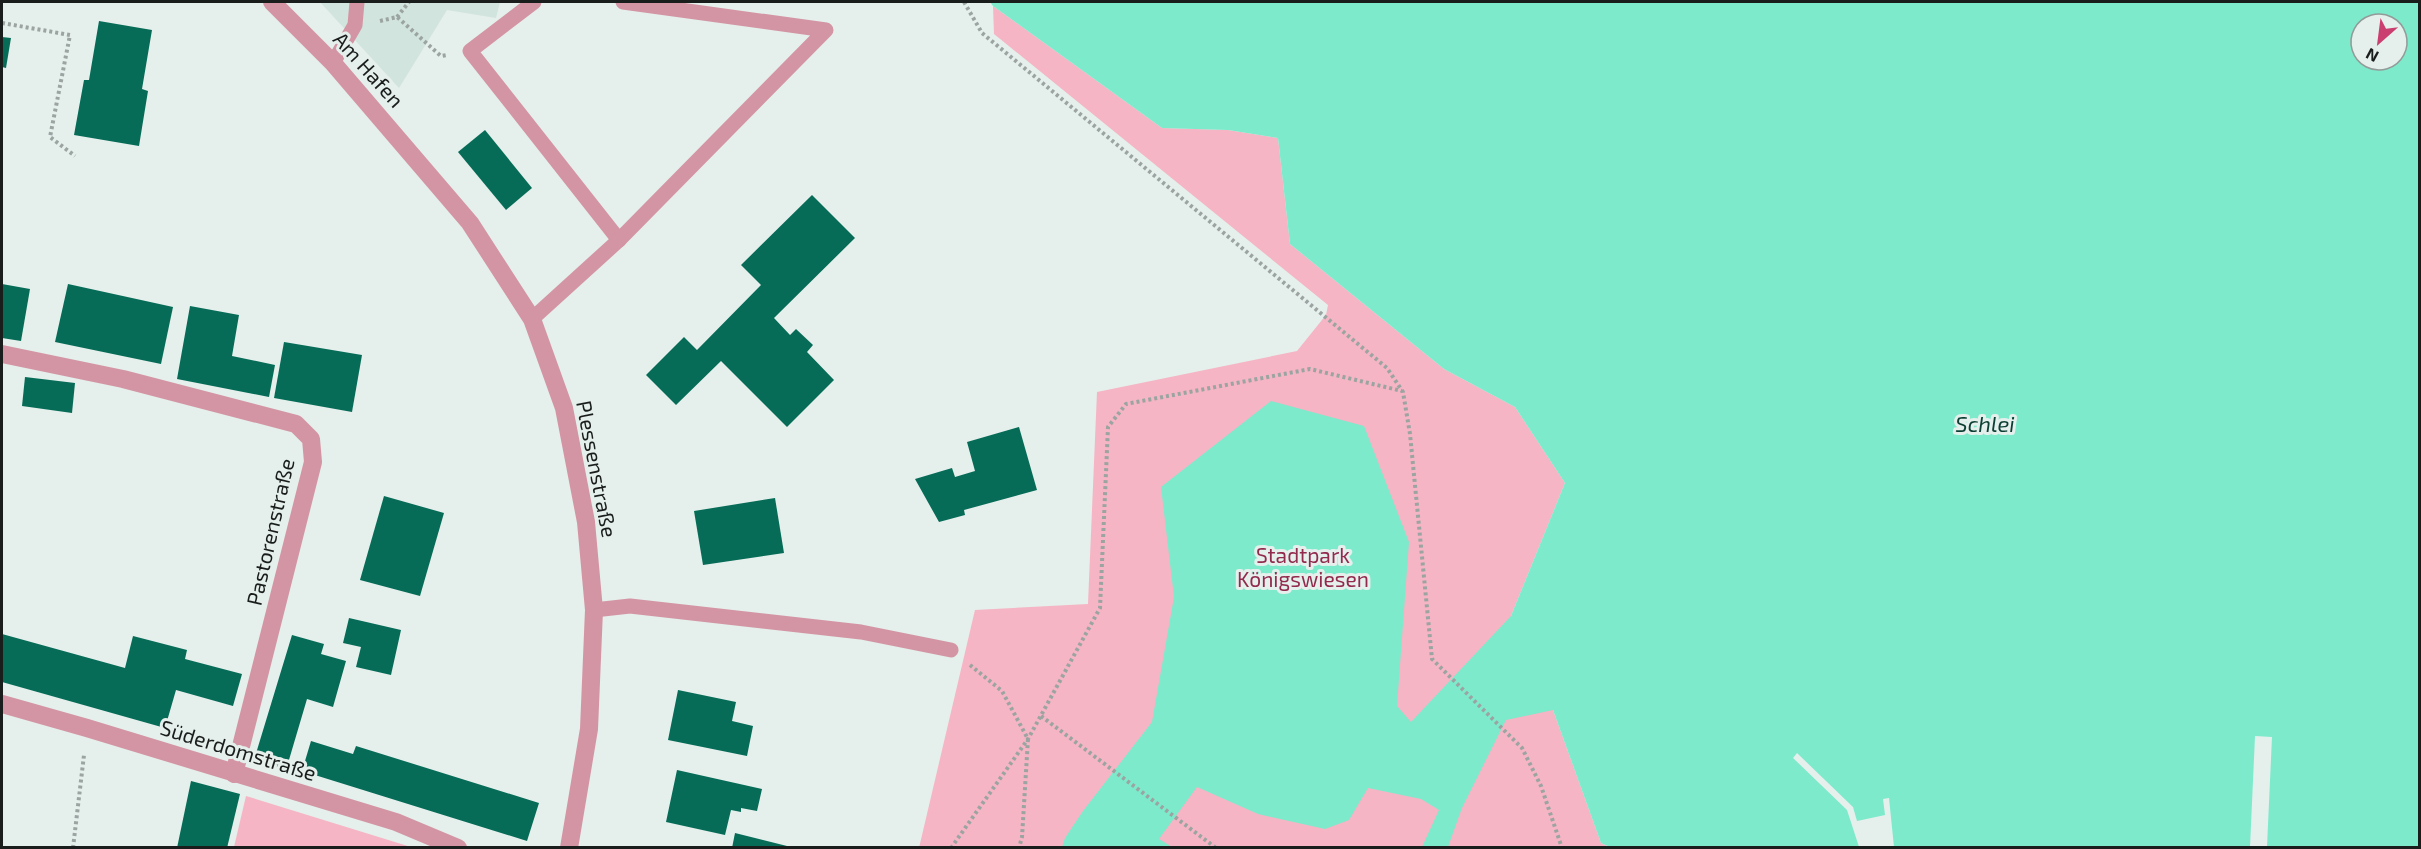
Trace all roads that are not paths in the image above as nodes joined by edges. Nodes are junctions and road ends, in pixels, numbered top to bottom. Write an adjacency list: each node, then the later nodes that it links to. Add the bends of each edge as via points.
1 (272, 2): 5 (street, Am Hafen)
2 (357, 2): 5 (lane, via 355,25)
3 (534, 2): 7 (lane, via 470,51)
4 (623, 2): 7 (lane, via 826,30)
5 (333, 63): 6 (street, Am Hafen)
6 (403, 144): 8 (street, Plessenstraße, via 470,223)
7 (619, 240): 8 (lane)
8 (532, 319): 10 (street, Plessenstraße, via 564,408 586,522)
9 (2, 354): 13 (street, Pastorenstraße, via 123,379 296,424 311,439 313,462)
10 (594, 610): 11 (lane, via 630,606 699,613 861,632); 15 (street, Plessenstraße, via 589,729)
11 (951, 650)
12 (2, 704): 13 (street, Süderdomstraße)
13 (234, 774): 14 (street, Süderdomstraße, via 396,822)
14 (458, 848)
15 (569, 848)

